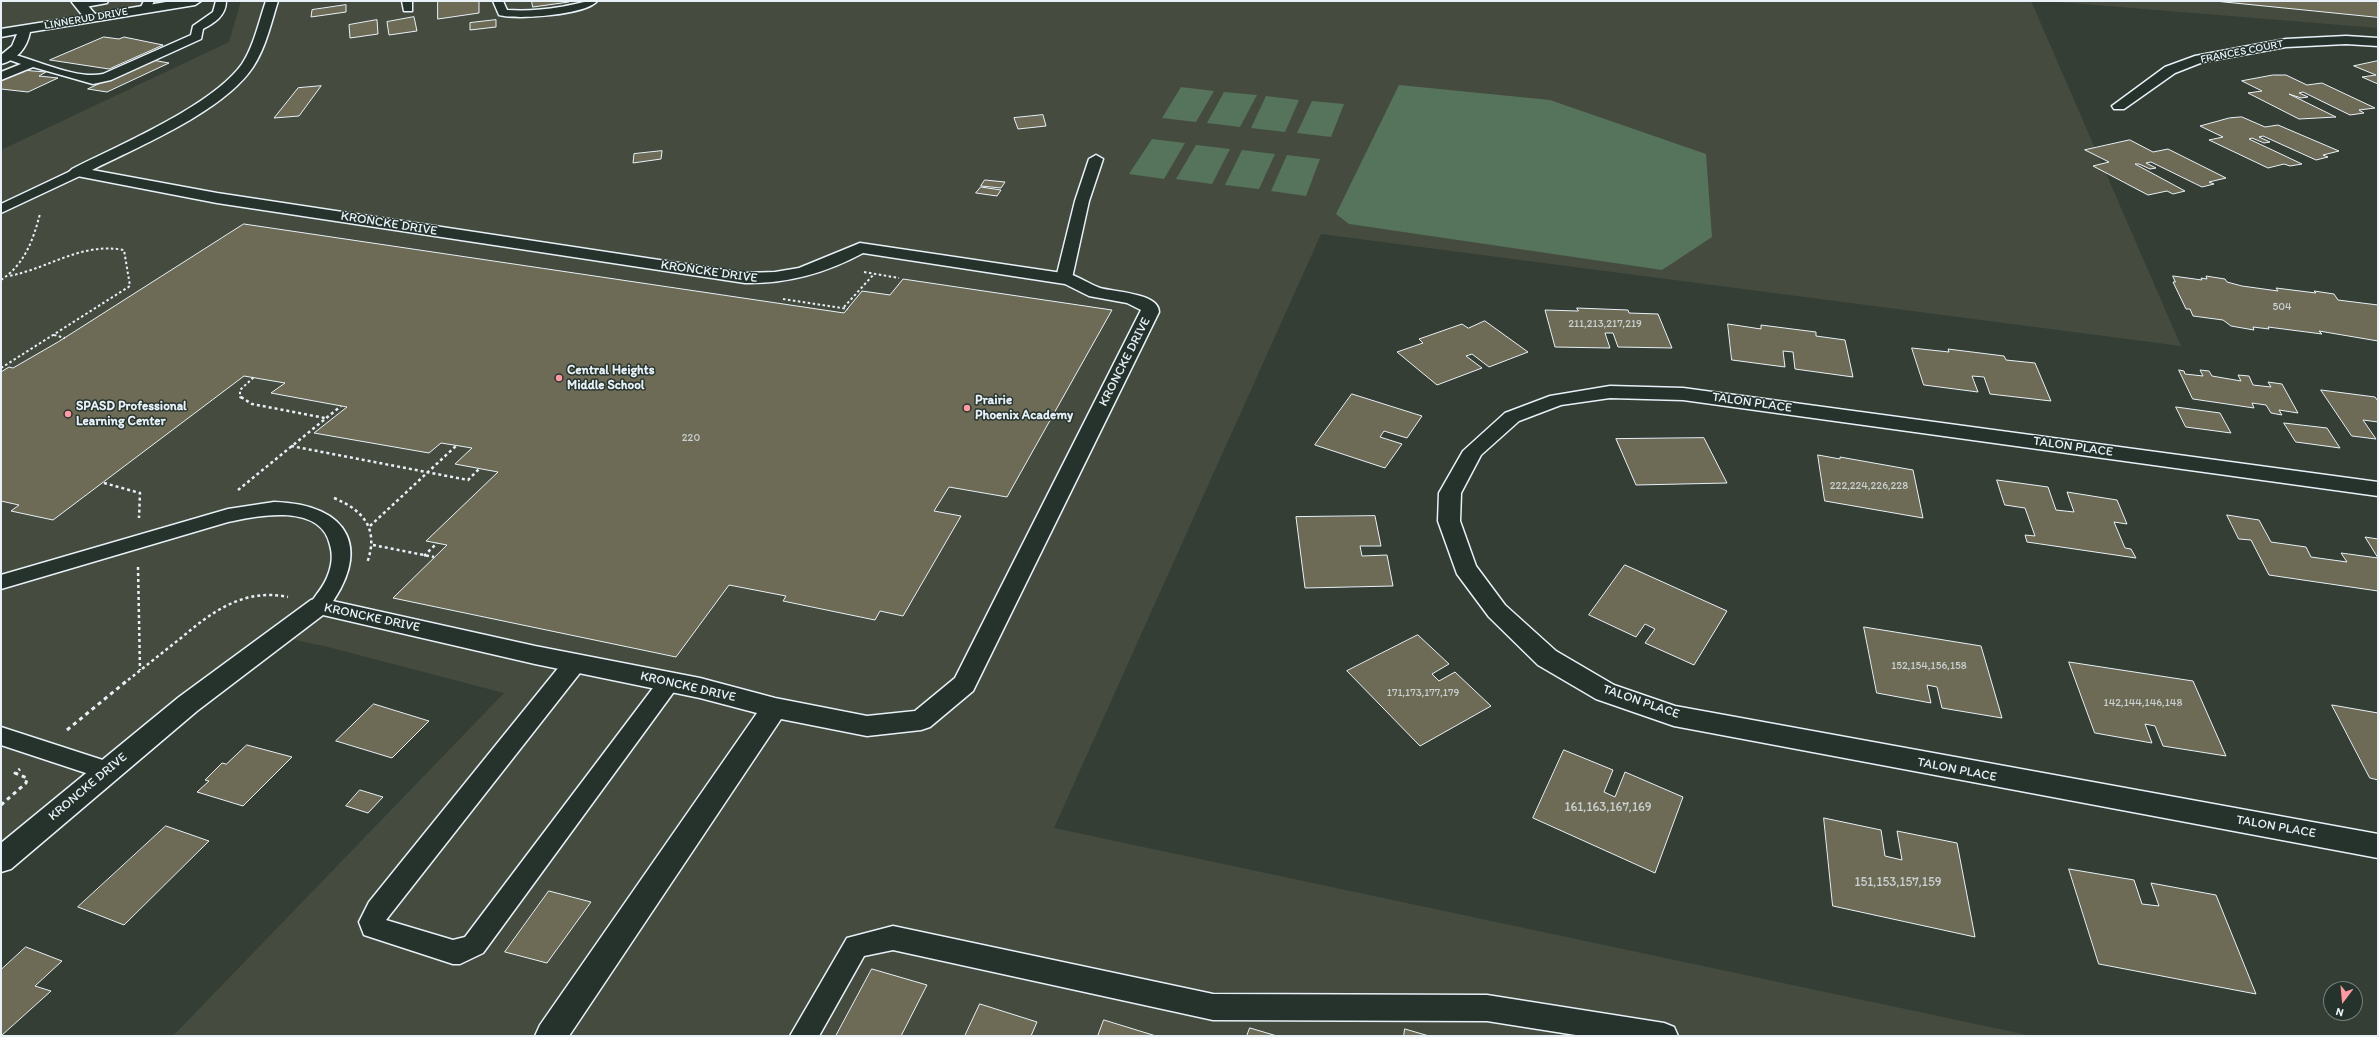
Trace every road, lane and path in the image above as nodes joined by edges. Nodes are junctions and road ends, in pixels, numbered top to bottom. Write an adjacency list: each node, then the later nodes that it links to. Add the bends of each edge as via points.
1 (103, 1): 7 (lane)
2 (195, 1): 8 (street, LINNERUD DRIVE)
3 (221, 1): 14 (lane, via 222,5 214,18 197,28 196,37 107,77 93,80 76,77)
4 (272, 1): 18 (street, via 254,54 234,81 209,100 178,118)
5 (498, 1): 6 (lane, via 503,13 522,14 578,8)
6 (592, 1)
7 (79, 3): 9 (street)
8 (147, 5): 9 (street, LINNERUD DRIVE)
9 (92, 18): 10 (street, LINNERUD DRIVE)
10 (24, 30): 11 (street, LINNERUD DRIVE); 13 (street, via 21,45)
11 (1, 33)
12 (2378, 42): 16 (street, FRANCES COURT, via 2346,40 2286,44 2200,59 2170,70)
13 (5, 58): 14 (lane)
14 (34, 63): 15 (lane)
15 (1, 76)
16 (2119, 106)
17 (1096, 159): 22 (lane, via 1082,201)
18 (76, 172): 19 (lane); 22 (street, KRONCKE DRIVE, via 217,198 745,278 792,275 837,260 860,248)
19 (1, 209)
20 (874, 274): 24 (path)
21 (8, 276): 26 (path, via 30,272 87,250 110,247 124,250 130,286 128,289)
22 (1064, 278): 47 (street, KRONCKE DRIVE, via 1074,280 1095,292 1139,301 1150,307 1150,312 964,684 921,720 867,726)
23 (781, 299): 24 (path)
24 (843, 308): 25 (path)
25 (848, 309)
26 (54, 335): 27 (path); 28 (path)
27 (65, 338)
28 (1, 368)
29 (254, 377): 31 (path, via 240,390 240,397 243,400 252,404)
30 (341, 406): 31 (path)
31 (326, 418): 33 (path)
32 (457, 445): 35 (path)
33 (291, 446): 35 (path); 37 (path)
34 (480, 468): 35 (path, via 468,480)
35 (428, 472): 38 (path)
36 (2378, 489): 52 (street, TALON PLACE, via 1683,394 1610,392 1556,400 1512,417 1473,451 1450,493 1449,521 1465,568 1497,611 1547,658 1605,692 1674,716)
37 (237, 491)
38 (370, 526)
39 (437, 544): 41 (path)
40 (373, 545): 41 (path)
41 (424, 556): 42 (path)
42 (434, 557)
43 (1, 582): 44 (lane, via 212,520 264,509 285,508 319,517 332,526 338,536 342,552 340,571 329,594)
44 (319, 606): 45 (street, KRONCKE DRIVE); 49 (path, via 272,593 246,596 221,607 204,618); 50 (street, KRONCKE DRIVE, via 188,704)
45 (575, 663): 46 (street, KRONCKE DRIVE); 46 (lane, via 378,910 372,922 373,927 453,952 460,952 474,945)
46 (670, 682): 47 (street, KRONCKE DRIVE)
47 (775, 708): 54 (street)
48 (3, 740): 49 (lane)
49 (43, 750): 50 (lane); 51 (path, via 15,773 27,778 26,783)
50 (107, 771): 53 (street, KRONCKE DRIVE)
51 (1, 805)
52 (2378, 846)
53 (1, 860)
54 (551, 1036)
55 (804, 1036): 56 (lane, via 856,946 893,938 1213,1007 1487,1008)
56 (1664, 1036)

